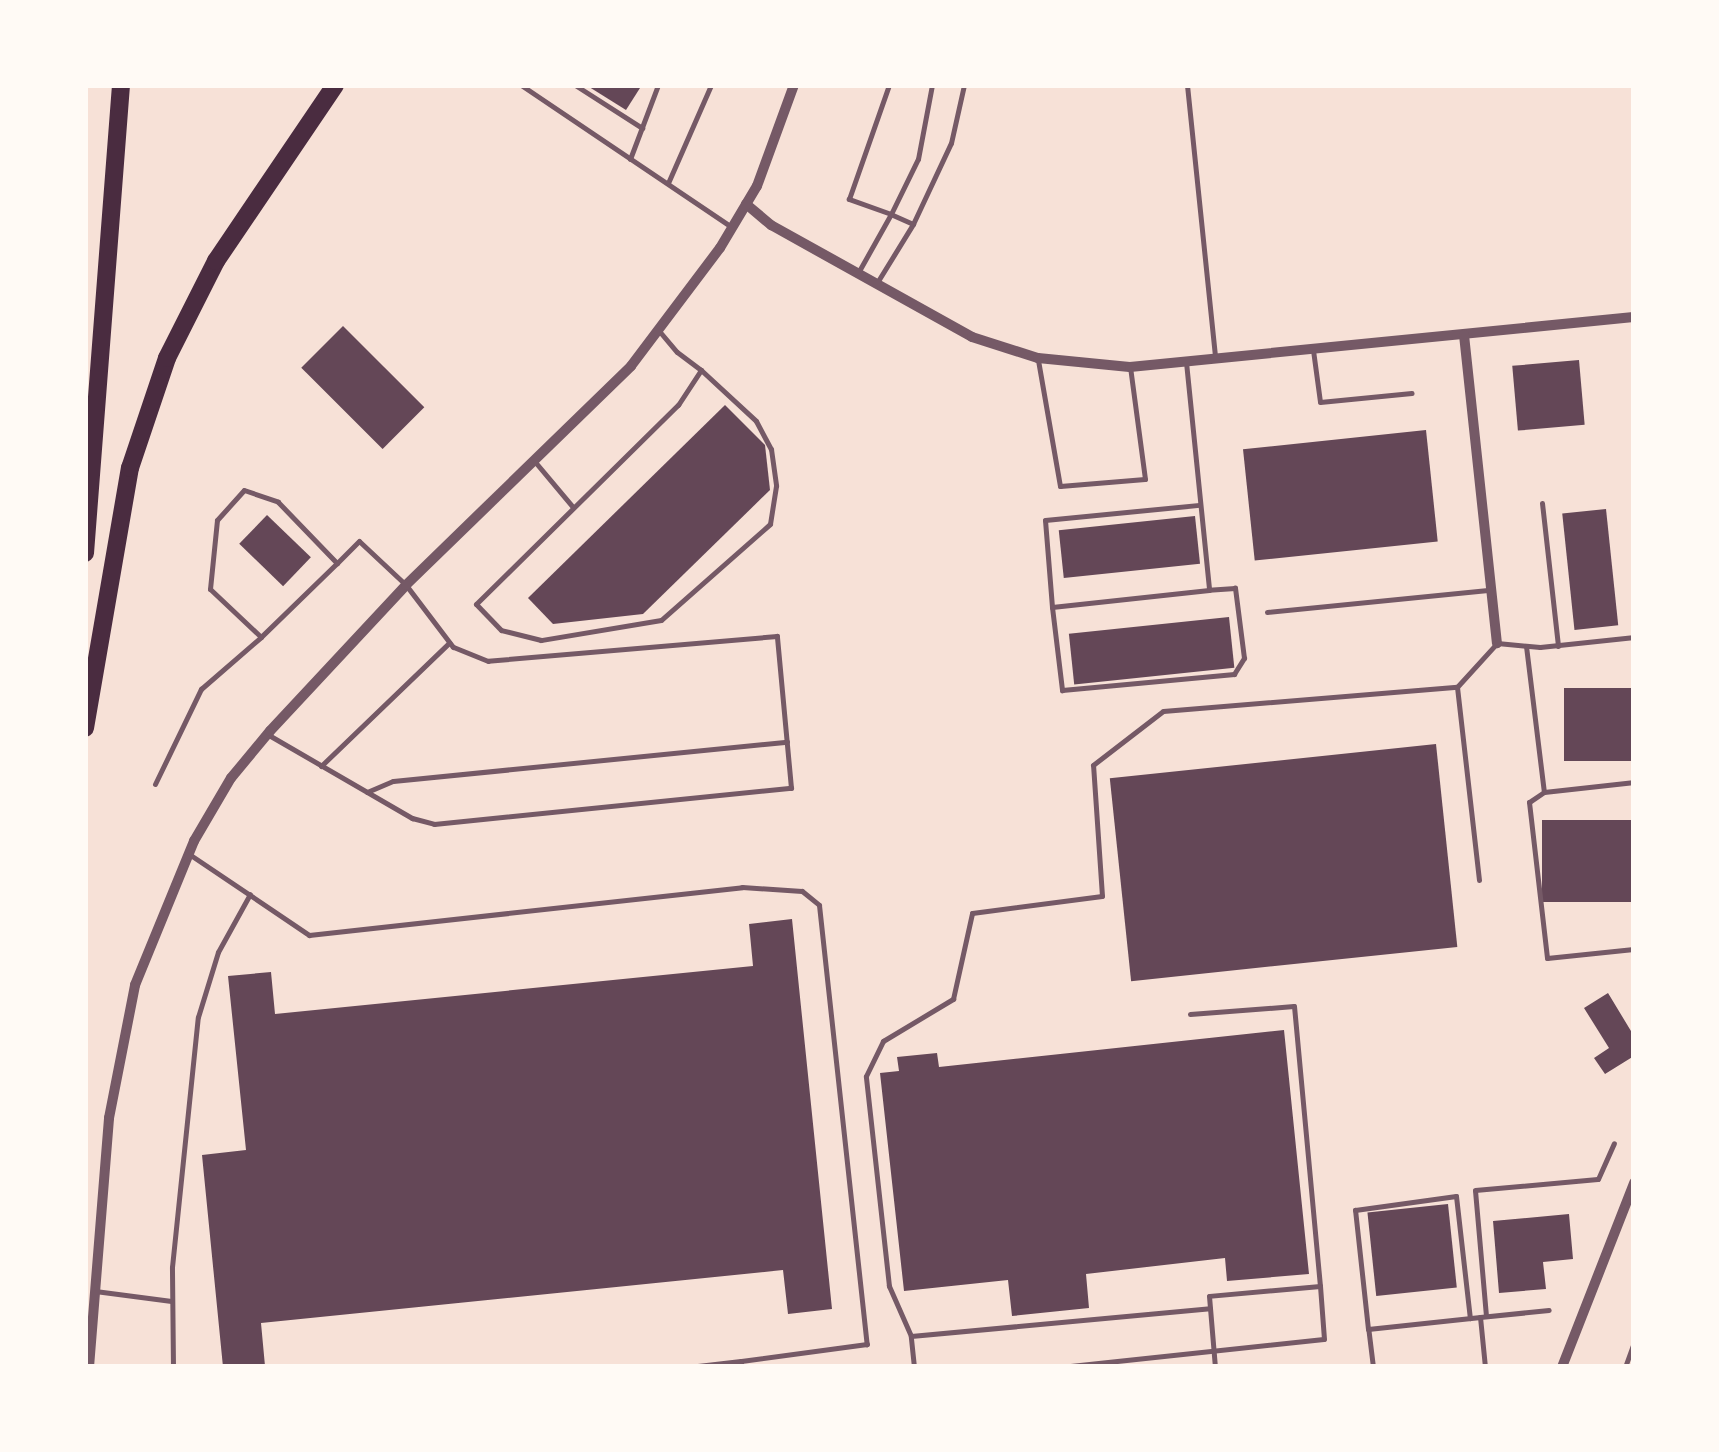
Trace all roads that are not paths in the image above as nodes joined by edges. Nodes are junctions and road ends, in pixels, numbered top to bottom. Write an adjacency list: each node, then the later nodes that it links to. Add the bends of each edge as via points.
1 (121, 85): 35 (highway)
2 (335, 85): 49 (highway, via 216,261 166,358 130,468)
3 (521, 85): 13 (lane)
4 (575, 85): 12 (lane)
5 (658, 85): 12 (lane)
6 (711, 85): 14 (lane)
7 (794, 85): 15 (street)
8 (889, 85): 16 (lane, via 849,199)
9 (932, 85): 16 (lane, via 918,159)
10 (964, 85): 17 (lane, via 950,143)
11 (1187, 85): 26 (lane)
12 (642, 128): 13 (lane)
13 (630, 159): 14 (lane)
14 (668, 184): 18 (lane)
15 (746, 204): 18 (street); 19 (street, via 771,226)
16 (891, 214): 17 (lane); 19 (lane)
17 (913, 224): 20 (lane)
18 (732, 228): 22 (street)
19 (859, 271): 20 (street)
20 (878, 281): 25 (street, via 972,337)
21 (1634, 318): 23 (street)
22 (658, 330): 29 (lane); 31 (street)
23 (1464, 336): 24 (street); 39 (street)
24 (1313, 350): 26 (street); 30 (lane, via 1320,402)
25 (1038, 358): 28 (street); 28 (lane, via 1060,486 1145,479)
26 (1216, 360): 27 (street)
27 (1186, 362): 28 (street); 33 (lane)
28 (1130, 367)
29 (702, 370): 34 (lane, via 678,405); 34 (lane, via 756,420 770,449 776,486 770,524 661,620 541,640 501,630 476,604)
30 (1412, 393)
31 (535, 461): 34 (lane); 37 (street)
32 (1542, 503): 47 (lane)
33 (1201, 505): 38 (lane); 40 (lane, via 1045,520)
34 (572, 506)
35 (85, 553)
36 (337, 562): 37 (lane, via 359,541); 42 (lane); 42 (lane, via 278,502 244,490 216,520 210,589)
37 (406, 585): 44 (lane); 50 (street)
38 (1209, 590): 40 (lane); 40 (lane, via 1235,588 1244,658 1234,674 1062,690)
39 (1492, 590): 41 (lane); 45 (street)
40 (1052, 607)
41 (1267, 612)
42 (262, 637): 54 (lane, via 201,689)
43 (1634, 637): 47 (lane)
44 (449, 642): 51 (lane, via 488,661 777,636); 52 (lane)
45 (1497, 643): 46 (lane); 48 (lane)
46 (1526, 646): 47 (lane); 56 (lane)
47 (1558, 646)
48 (1457, 687): 58 (lane); 72 (lane, via 1163,712 1093,766 1102,896 972,913 954,999 884,1041 866,1076 889,1286)
49 (85, 728)
50 (267, 734): 52 (lane); 57 (street, via 231,778)
51 (787, 742): 55 (lane, via 393,780); 55 (lane, via 791,788 434,824)
52 (322, 766): 55 (lane)
53 (1634, 782): 56 (lane)
54 (155, 784)
55 (367, 792)
56 (1544, 792): 60 (lane, via 1529,802 1547,958)
57 (188, 852): 59 (lane); 65 (street, via 134,984 109,1118)
58 (1479, 880)
59 (250, 894): 66 (lane, via 218,952 198,1016); 75 (lane, via 310,934 742,887 802,891 820,905 867,1344)
60 (1634, 949)
61 (1190, 1014): 64 (lane, via 1294,1006)
62 (1614, 1143): 69 (lane, via 1598,1179 1475,1190)
63 (1634, 1182): 84 (street)
64 (1320, 1286): 67 (lane, via 1209,1296); 74 (lane, via 1324,1339)
65 (95, 1291): 66 (lane); 76 (street)
66 (171, 1301): 77 (lane)
67 (1210, 1308): 72 (lane); 74 (lane)
68 (1549, 1310): 69 (lane)
69 (1483, 1316): 70 (lane); 83 (lane)
70 (1470, 1318): 71 (lane); 71 (lane, via 1456,1196 1354,1210)
71 (1368, 1329): 82 (lane)
72 (911, 1336): 79 (lane)
73 (1634, 1342): 85 (lane)
74 (1214, 1350): 80 (lane); 81 (lane)
75 (741, 1364): 78 (lane)
76 (89, 1367)
77 (174, 1367)
78 (690, 1367)
79 (914, 1367)
80 (1060, 1367)
81 (1215, 1367)
82 (1372, 1367)
83 (1486, 1367)
84 (1562, 1367)
85 (1625, 1367)

